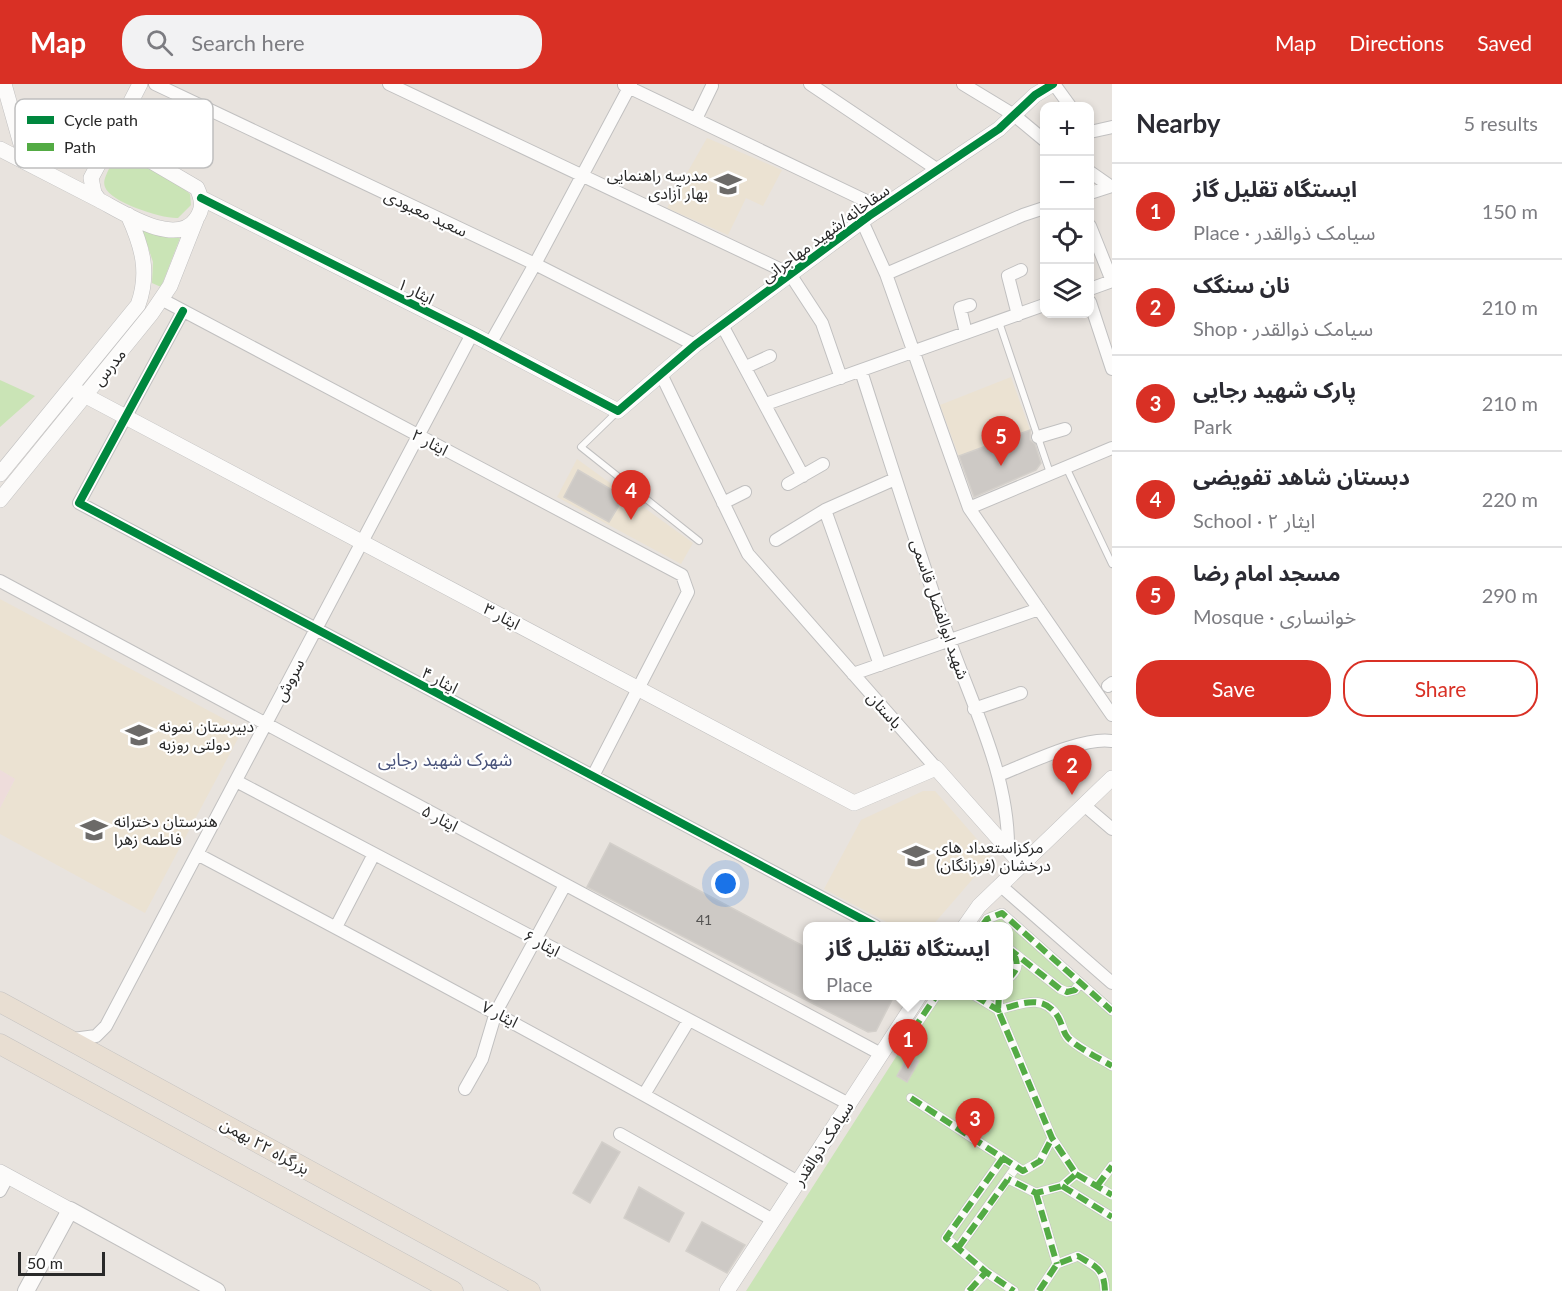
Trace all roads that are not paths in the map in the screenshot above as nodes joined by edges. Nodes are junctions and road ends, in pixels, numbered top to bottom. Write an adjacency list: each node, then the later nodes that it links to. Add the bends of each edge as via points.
1 (4, 84): 17 (street)
2 (140, 84): 11 (street)
3 (155, 84): 12 (street, سعید معبودی)
4 (390, 84): 27 (street)
5 (810, 84): 26 (street)
6 (963, 84): 15 (street)
7 (1053, 84): 10 (street, سقاخانه/شهید مهاجرانی); 13 (street)
8 (628, 85): 16 (street); 27 (street)
9 (712, 86): 16 (street)
10 (1033, 90): 15 (street, سقاخانه/شهید مهاجرانی)
11 (132, 99)
12 (187, 99)
13 (1067, 102)
14 (213, 111): 41 (street, سعید معبودی)
15 (1014, 115): 20 (street); 26 (street, سقاخانه/شهید مهاجرانی)
16 (696, 119): 35 (street)
17 (15, 123)
18 (1112, 127): 19 (street)
19 (1094, 131)
20 (1040, 137)
21 (0, 149): 22 (street)
22 (15, 156)
23 (38, 168): 30 (street)
24 (96, 168): 29 (street)
25 (163, 168): 33 (street, ایثار ۱, via 197,188)
26 (938, 170): 35 (street, سقاخانه/شهید مهاجرانی)
27 (583, 175): 41 (street); 43 (street)
28 (1094, 175): 31 (street)
29 (91, 178): 30 (street); 34 (street)
30 (72, 186): 34 (street)
31 (1111, 186): 32 (street)
32 (1094, 191)
33 (201, 198): 38 (street, مدرس); 56 (street, ایثار ۱)
34 (99, 200): 37 (street)
35 (881, 208): 39 (street, سقاخانه/شهید مهاجرانی)
36 (1040, 209): 44 (street)
37 (128, 215): 38 (street, via 175,231); 66 (street, مدرس, via 146,272 143,290 138,305)
38 (196, 220): 47 (street, مدرس)
39 (862, 221): 43 (street, سقاخانه/شهید مهاجرانی); 44 (street)
40 (1094, 238): 45 (street)
41 (535, 264): 57 (street); 58 (street, سعید معبودی)
42 (1021, 270): 51 (street, via 1008,276)
43 (790, 274): 54 (street, سقاخانه/شهید مهاجرانی); 65 (street, via 822,323)
44 (886, 274): 59 (street)
45 (1112, 281): 46 (street)
46 (1094, 287)
47 (161, 299): 50 (street, ایثار ۲); 67 (street, مدرس)
48 (970, 305): 55 (street, via 960,308)
49 (1040, 307): 51 (street)
50 (183, 311): 70 (street); 72 (street, ایثار ۲)
51 (1018, 315): 53 (street)
52 (1094, 316): 62 (street)
53 (999, 322): 55 (street); 73 (lane)
54 (722, 325): 58 (street, سقاخانه/شهید مهاجرانی); 61 (street)
55 (966, 333): 59 (street)
56 (472, 334): 57 (street, ایثار ۱); 72 (street, سروش)
57 (490, 344): 69 (street, ایثار ۱)
58 (695, 345): 64 (street, سقاخانه/شهید مهاجرانی)
59 (914, 352): 63 (street); 85 (street)
60 (770, 356): 61 (street)
61 (746, 367): 68 (street)
62 (1112, 368)
63 (861, 371): 65 (street); 80 (street, شهید ابوالفضل قاسمی)
64 (661, 374): 69 (street, سقاخانه/شهید مهاجرانی); 84 (street, باستان)
65 (841, 378): 68 (street)
66 (71, 388): 67 (street, ایثار ۳); 77 (street, مدرس)
67 (86, 396): 70 (street, ایثار ۳); 83 (street, مدرس)
68 (766, 404): 79 (street)
69 (618, 411): 89 (lane, via 581,447)
70 (125, 417): 88 (street, ایثار ۳); 93 (street, ایثار ۴, via 79,503)
71 (1065, 429): 73 (street)
72 (418, 436): 88 (street, سروش); 97 (street, ایثار ۲, via 682,575 688,592)
73 (1038, 437): 78 (lane)
74 (1112, 448): 76 (street)
75 (823, 465): 79 (street)
76 (1066, 467): 78 (street); 90 (lane)
77 (0, 474)
78 (1051, 474): 85 (street)
79 (803, 476): 81 (street)
80 (896, 479): 86 (street); 94 (street, شهید ابوالفضل قاسمی)
81 (788, 484)
82 (745, 492): 84 (street)
83 (0, 500)
84 (723, 503): 96 (street, باستان, via 748,554)
85 (969, 508): 92 (street)
86 (825, 510): 87 (street); 95 (street)
87 (776, 540)
88 (362, 542): 93 (street, سروش); 97 (street, ایثار ۳)
89 (699, 542)
90 (1112, 564)
91 (0, 581): 101 (street, ایثار ۵)
92 (1039, 609): 94 (street); 100 (street)
93 (316, 629): 101 (street, سروش); 105 (street, ایثار ۴)
94 (950, 641): 95 (street); 99 (street, شهید ابوالفضل قاسمی)
95 (880, 665): 96 (street)
96 (853, 674): 103 (street, باستان)
97 (639, 688): 103 (street, ایثار ۳, via 854,803); 105 (street)
98 (1021, 693): 99 (street)
99 (974, 709): 104 (street, شهید ابوالفضل قاسمی)
100 (1112, 715)
101 (266, 724): 107 (street, سروش); 114 (street, ایثار ۵)
102 (1112, 741): 104 (street, via 1100,739)
103 (936, 768): 110 (street, باستان)
104 (999, 775): 110 (street, شهید ابوالفضل قاسمی)
105 (593, 776): 116 (street, ایثار ۴)
106 (1112, 778): 108 (street)
107 (236, 781): 111 (street, سروش); 112 (street, ایثار ۶)
108 (1084, 805): 109 (street); 113 (street)
109 (1112, 829)
110 (1008, 849): 113 (street, باستان)
111 (197, 854): 121 (street, ایثار ۷); 137 (street, سروش)
112 (374, 854): 121 (street); 122 (street, ایثار ۶)
113 (1022, 865): 115 (street)
114 (565, 885): 122 (street); 141 (street, ایثار ۵)
115 (1001, 886): 117 (street); 127 (street)
116 (866, 922)
117 (968, 922)
118 (985, 922): 119 (street, via 1002,913)
119 (1012, 922)
120 (1013, 923): 126 (street)
121 (336, 927): 135 (street, ایثار ۷)
122 (534, 939): 135 (street); 136 (street, ایثار ۶)
123 (1013, 951): 126 (street, via 1060,989 1075,990)
124 (1013, 955): 125 (street, via 1018,964)
125 (1013, 974)
126 (1080, 983): 134 (street)
127 (1112, 983)
128 (916, 1000): 141 (street, سیامک ذوالقدر)
129 (933, 1000): 140 (street)
130 (982, 1000): 133 (street)
131 (999, 1000): 133 (street)
132 (0, 1002): 138 (highway, بزرگراه ۲۲ بهمن)
133 (998, 1010): 143 (street, via 1021,1002 1047,1006 1057,1014 1066,1037); 149 (street)
134 (1112, 1011)
135 (496, 1012): 144 (street, via 482,1059); 145 (street, ایثار ۷)
136 (689, 1020): 145 (street); 147 (street, ایثار ۶)
137 (106, 1026): 138 (street, via 96,1036); 142 (street)
138 (68, 1039): 142 (highway, بزرگراه ۲۲ بهمن)
139 (0, 1044): 171 (highway)
140 (903, 1045)
141 (881, 1054): 147 (street, سیامک ذوالقدر)
142 (105, 1059): 172 (highway, بزرگراه ۲۲ بهمن)
143 (1112, 1066)
144 (465, 1089)
145 (645, 1094): 156 (street, ایثار ۷)
146 (911, 1098): 150 (street)
147 (849, 1104): 156 (street, سیامک ذوالقدر)
148 (620, 1134): 164 (street)
149 (1052, 1138): 152 (street, via 1040,1161 1023,1171); 154 (street)
150 (1003, 1158): 152 (street); 165 (street, via 946,1238)
151 (1112, 1166): 158 (street)
152 (1016, 1167): 155 (street)
153 (4, 1174): 159 (street); 162 (street)
154 (1076, 1174): 157 (street); 158 (street)
155 (1008, 1179): 160 (street); 165 (street)
156 (798, 1182): 164 (street, سیامک ذوالقدر)
157 (1062, 1186): 160 (street); 163 (street)
158 (1097, 1186): 161 (street)
159 (0, 1191)
160 (1036, 1193): 166 (street)
161 (1112, 1196)
162 (64, 1207): 169 (main road); 170 (main road)
163 (1112, 1217)
164 (772, 1220): 173 (street, سیامک ذوالقدر)
165 (958, 1248): 167 (street)
166 (1057, 1264): 168 (street, via 1078,1256 1100,1269); 176 (street)
167 (986, 1272): 174 (street); 175 (street)
168 (1108, 1280): 177 (street)
169 (26, 1291)
170 (217, 1291)
171 (453, 1291)
172 (530, 1291)
173 (727, 1291)
174 (969, 1291)
175 (1014, 1291)
176 (1040, 1291)
177 (1105, 1291)

